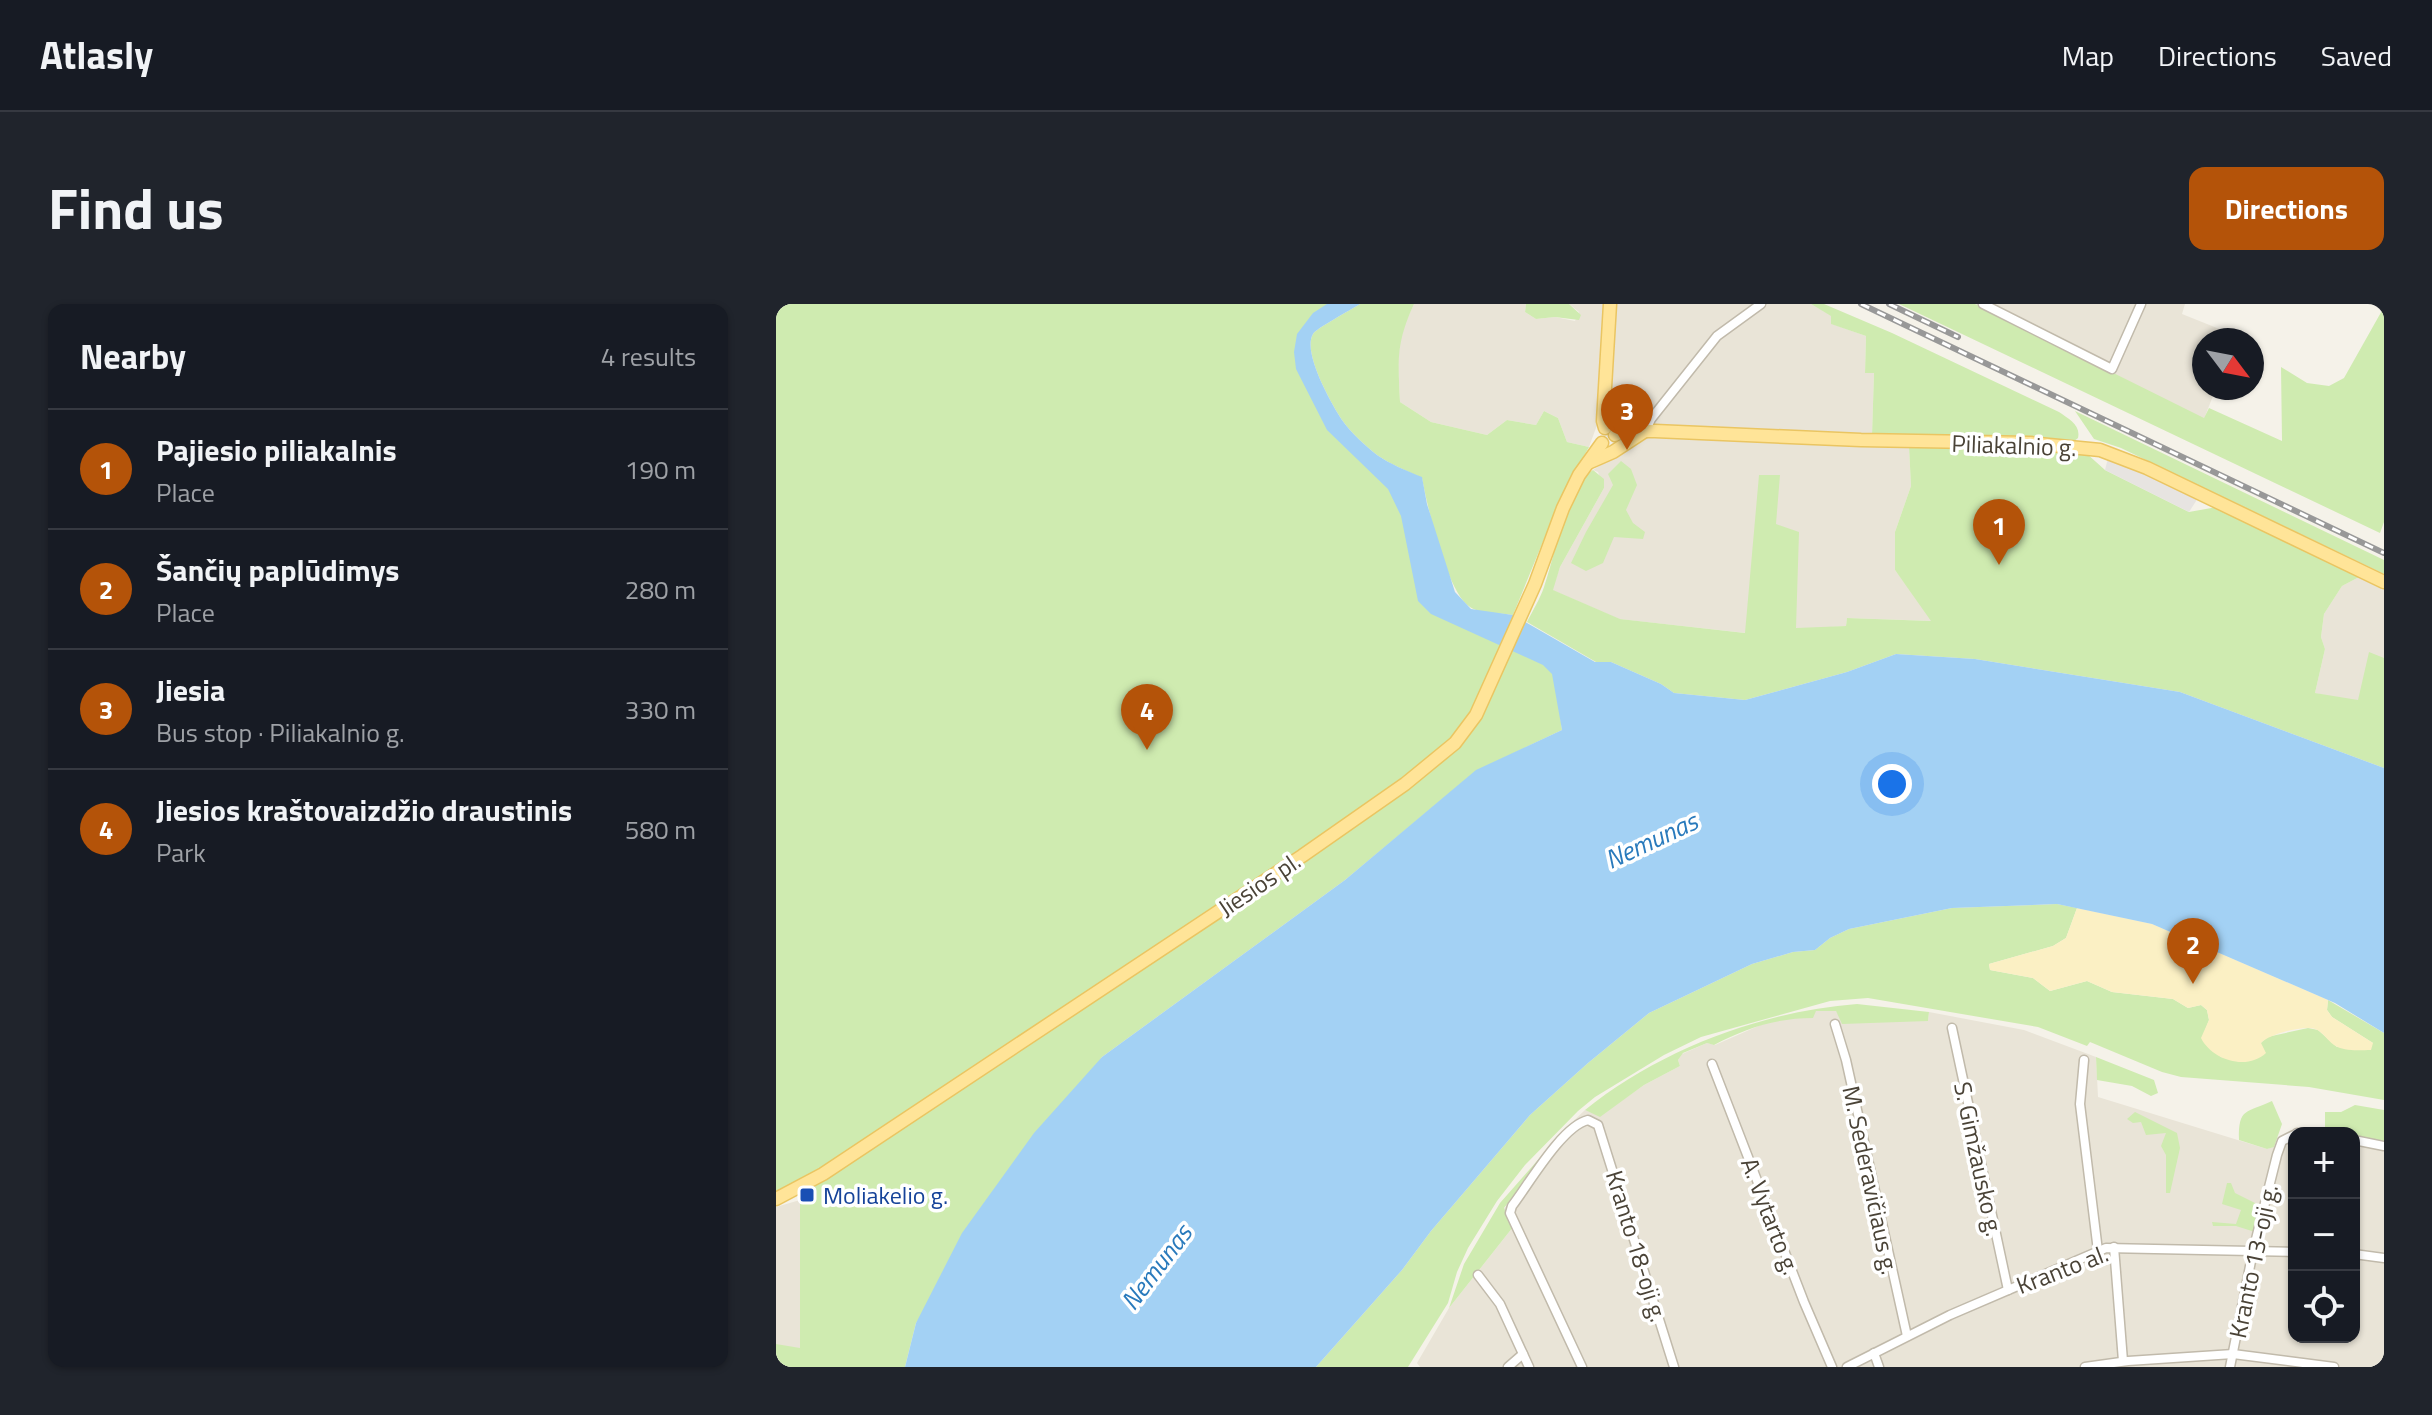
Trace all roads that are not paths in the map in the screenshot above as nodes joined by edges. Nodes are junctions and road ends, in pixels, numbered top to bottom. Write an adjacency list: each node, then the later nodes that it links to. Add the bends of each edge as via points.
1 (1610, 304): 6 (main road, via 1603,421)
2 (1761, 304): 5 (street, via 1717,336)
3 (1983, 304): 4 (street, via 2112,369)
4 (2141, 304)
5 (1646, 430): 6 (main road, Piliakalnio g.); 7 (main road); 8 (main road, Piliakalnio g., via 2100,450)
6 (1610, 432): 7 (main road, Jiesios pl., via 1599,436 1602,443)
7 (1588, 463): 16 (main road, Jiesios pl., via 1563,508 1524,610 1467,730 1443,754 1302,856 895,1127)
8 (2384, 582)
9 (1835, 1024): 25 (street, M. Sederavičiaus g.)
10 (1952, 1028): 24 (street, S. Gimžausko g.)
11 (2084, 1060): 18 (street, via 2080,1104)
12 (1712, 1064): 35 (street, A. Vytarto g.)
13 (2288, 1138): 19 (street, Kranto 13-oji g., via 2277,1155)
14 (2360, 1141): 15 (street)
15 (2384, 1146)
16 (776, 1199)
17 (2114, 1247): 18 (street, Kranto al.); 19 (street, Kranto al.); 29 (street)
18 (2098, 1251): 24 (street, Kranto al.)
19 (2253, 1251): 20 (street, Kranto al.); 28 (street, Kranto 13-oji g.)
20 (2288, 1252)
21 (2360, 1255): 22 (street)
22 (2384, 1258)
23 (1478, 1275): 27 (street, via 1500,1304)
24 (2008, 1290): 25 (street, Kranto al.)
25 (1907, 1336): 26 (street, Kranto al.)
26 (1874, 1353): 36 (street, Kranto al.); 37 (street)
27 (1523, 1354): 31 (street); 32 (street)
28 (2233, 1354): 29 (street); 30 (street); 39 (street, Kranto 13-oji g.)
29 (2126, 1363): 38 (street)
30 (2302, 1364): 40 (street)
31 (1508, 1367)
32 (1529, 1367)
33 (1582, 1367): 34 (street, Kranto 18-oji g., via 1510,1213 1563,1136 1583,1121 1598,1125)
34 (1674, 1367)
35 (1832, 1367)
36 (1847, 1367)
37 (1879, 1367)
38 (2085, 1367)
39 (2230, 1367)
40 (2334, 1367)

